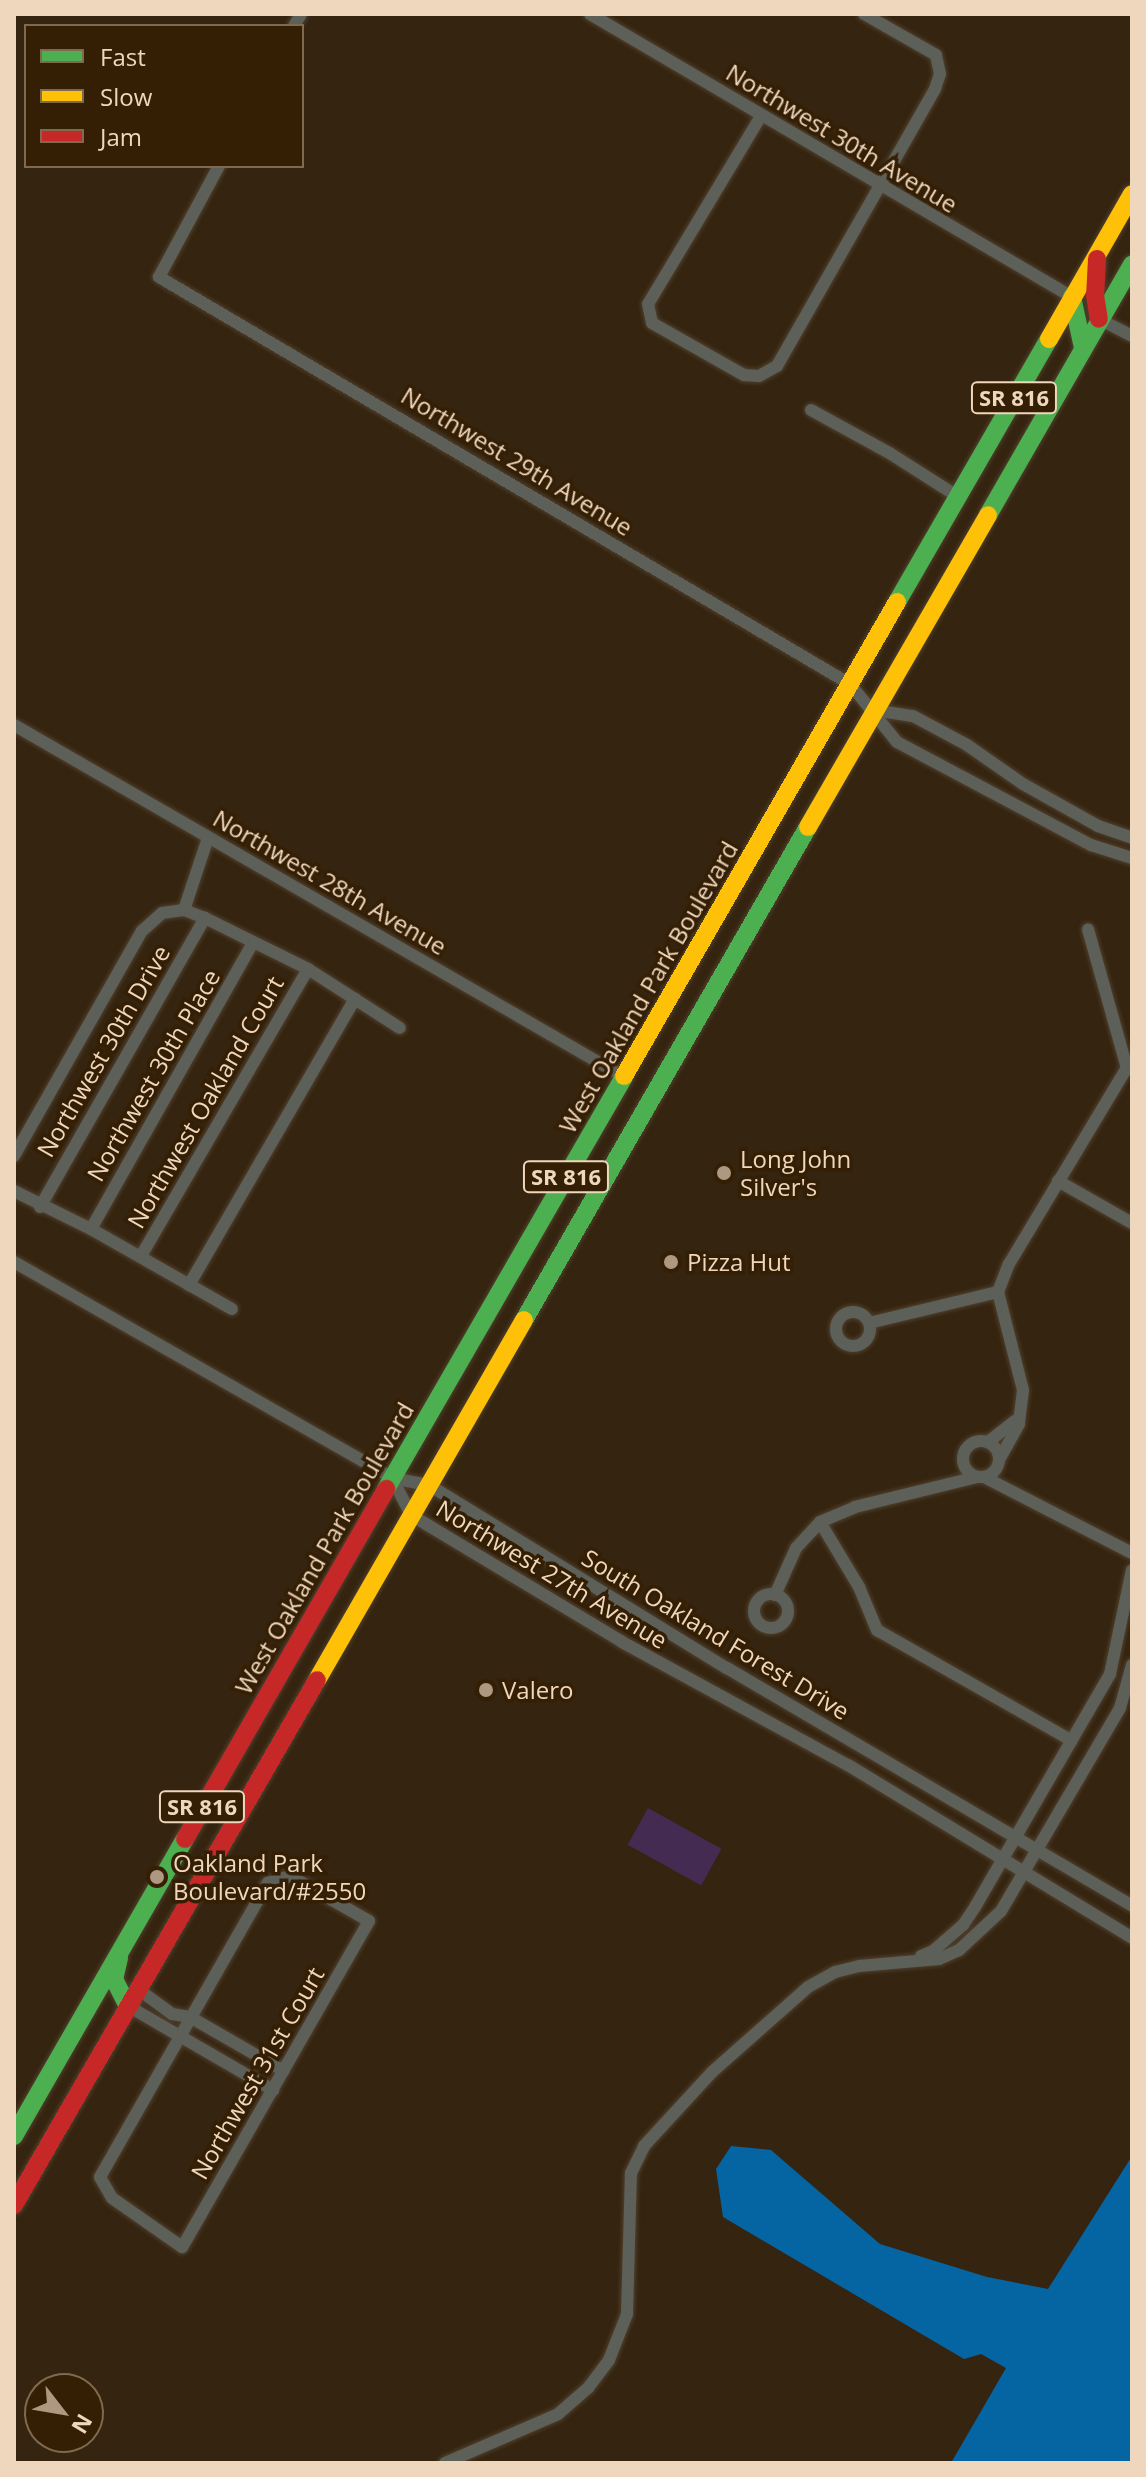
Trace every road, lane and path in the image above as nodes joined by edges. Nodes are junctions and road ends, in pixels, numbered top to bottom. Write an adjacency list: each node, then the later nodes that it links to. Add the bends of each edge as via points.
1 (590, 14): 3 (street, Northwest 30th Avenue)
2 (864, 14): 5 (street, via 936,55 940,74)
3 (761, 116): 5 (street, Northwest 30th Avenue); 5 (street, via 648,304 652,323 744,375 759,376 777,366)
4 (218, 168): 15 (street, Northwest 29th Avenue, via 159,277)
5 (879, 186): 9 (street, Northwest 30th Avenue)
6 (1132, 194): 7 (main road, West Oakland Park Boulevard / SR 816)
7 (1097, 255): 9 (main road, West Oakland Park Boulevard / SR 816); 10 (main road)
8 (1132, 265): 10 (main road, SR 816)
9 (1072, 297): 12 (main road); 14 (main road, West Oakland Park Boulevard / SR 816)
10 (1099, 319): 11 (street); 12 (main road, SR 816)
11 (1132, 336)
12 (1083, 348): 16 (main road, SR 816)
13 (811, 410): 14 (street)
14 (957, 496): 15 (main road, West Oakland Park Boulevard / SR 816)
15 (850, 684): 16 (street, Northwest 29th Avenue); 27 (main road, West Oakland Park Boulevard / SR 816)
16 (874, 710): 18 (street, via 913,716 1023,784); 20 (street, Northwest 29th Avenue, via 897,742 1091,845); 31 (main road, SR 816)
17 (14, 725): 19 (street, Northwest 28th Avenue)
18 (1128, 837): 20 (street)
19 (208, 838): 21 (street); 30 (street, Northwest 28th Avenue)
20 (1126, 857)
21 (184, 910): 22 (street); 33 (street, via 162,913 142,931)
22 (205, 918): 24 (street); 36 (street, Northwest 30th Drive)
23 (1088, 929): 29 (street)
24 (253, 943): 25 (street); 38 (street, Northwest 30th Place)
25 (308, 969): 26 (street); 39 (street, Northwest Oakland Court)
26 (355, 999): 28 (street); 41 (street)
27 (655, 1024): 30 (main road, West Oakland Park Boulevard / SR 816); 31 (main road)
28 (400, 1028)
29 (1130, 1067): 34 (street)
30 (624, 1077): 32 (main road, via 636,1099); 50 (main road, West Oakland Park Boulevard / SR 816)
31 (657, 1086): 32 (main road, SR 816)
32 (636, 1124): 52 (main road, SR 816)
33 (14, 1156)
34 (1058, 1181): 37 (street); 42 (street)
35 (14, 1191): 36 (street)
36 (40, 1207): 38 (street)
37 (1132, 1223)
38 (91, 1229): 39 (street)
39 (141, 1256): 41 (street)
40 (14, 1262): 50 (street)
41 (189, 1285): 43 (street)
42 (998, 1292): 44 (street); 45 (street, via 1022,1376)
43 (232, 1309)
44 (869, 1323)
45 (1021, 1411): 46 (street, via 1010,1428); 47 (street)
46 (988, 1442): 47 (street, via 996,1449); 48 (street, via 968,1446)
47 (998, 1463): 49 (street); 53 (street)
48 (964, 1466): 49 (street); 51 (street)
49 (980, 1477): 51 (street); 53 (street)
50 (392, 1478): 52 (street, South Oakland Forest Drive); 54 (street, Northwest 27th Avenue); 67 (main road, West Oakland Park Boulevard / SR 816)
51 (947, 1483): 55 (street, via 855,1507)
52 (429, 1485): 54 (main road, SR 816); 61 (street, South Oakland Forest Drive, via 714,1660)
53 (1020, 1495): 56 (street)
54 (411, 1515): 63 (street, Northwest 27th Avenue, via 613,1637); 70 (main road, SR 816)
55 (820, 1522): 58 (street, via 796,1548); 60 (street, via 859,1587 877,1630)
56 (1132, 1553)
57 (1132, 1570): 60 (street, via 1114,1662)
58 (775, 1595)
59 (1132, 1665): 62 (street, via 1120,1708)
60 (1072, 1741): 61 (street)
61 (1015, 1835): 62 (street, South Oakland Forest Drive); 63 (street)
62 (1038, 1849): 64 (street); 65 (street, South Oakland Forest Drive)
63 (1002, 1856): 64 (street, Northwest 27th Avenue); 68 (street, via 963,1925 933,1951)
64 (1025, 1873): 66 (street, Northwest 27th Avenue); 68 (street, via 992,1921 959,1950 939,1959)
65 (1132, 1906)
66 (1132, 1938)
67 (121, 1950): 69 (main road, West Oakland Park Boulevard / SR 816); 71 (main road, via 114,1979)
68 (911, 1961): 79 (street, via 835,1972 808,1987 669,2116 644,2146 631,2173 627,2314 609,2360 558,2414)
69 (99, 1986): 73 (main road, via 113,2010); 77 (main road, West Oakland Park Boulevard / SR 816)
70 (138, 1989): 71 (main road, SR 816); 72 (street, via 172,2014)
71 (128, 2006): 73 (main road, SR 816); 74 (street)
72 (190, 2017): 74 (street); 75 (street); 75 (street, Northwest 31st Court, via 268,1883 290,1876 369,1921)
73 (110, 2036): 78 (main road, SR 816)
74 (180, 2036): 76 (street); 76 (street, Northwest 31st Court, via 100,2177 112,2198 182,2247)
75 (284, 2071): 76 (street, Northwest 31st Court)
76 (273, 2090)
77 (14, 2136)
78 (14, 2205)
79 (445, 2463)

